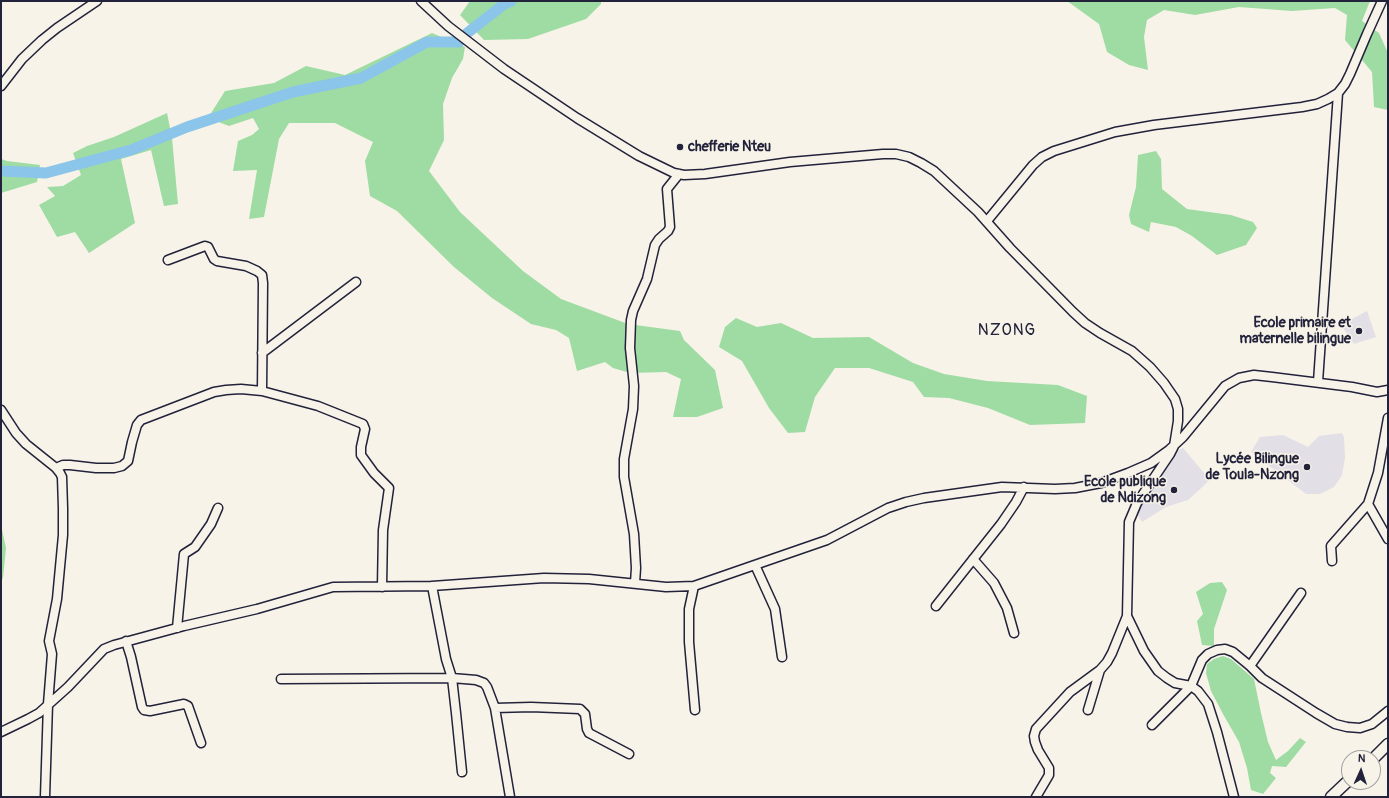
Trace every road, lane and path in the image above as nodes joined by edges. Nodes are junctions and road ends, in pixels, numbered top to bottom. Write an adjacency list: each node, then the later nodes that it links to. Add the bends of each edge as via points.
1 (97, 1): 4 (street, via 42,40 22,59)
2 (421, 1): 6 (street, via 470,44 548,99 639,156)
3 (1382, 1): 5 (street, via 1350,74)
4 (1, 86)
5 (1338, 93): 7 (street, via 1317,104 1154,125 1115,132 1054,151 1033,165); 11 (street)
6 (679, 174): 7 (street, via 705,174 829,158 896,154 922,163); 25 (street, via 667,189 670,227 655,245 647,279 631,320 633,409 624,459 624,477 635,540)
7 (986, 221): 16 (street, via 1085,323 1132,351 1164,382 1178,409)
8 (168, 260): 10 (street, via 206,246 217,261 246,266 262,275)
9 (356, 282): 10 (street)
10 (262, 353): 13 (street)
11 (1318, 382): 12 (street, via 1377,392); 16 (street, via 1254,375 1239,378 1225,386)
12 (1388, 390)
13 (262, 391): 17 (street, via 241,389 214,392 141,420 137,425 128,461 122,466 96,468 70,464); 28 (street, via 318,406 365,426 361,454 374,473 389,488 383,530)
14 (1, 410): 17 (street, via 26,444)
15 (1388, 418): 19 (street, via 1378,473)
16 (1174, 446): 18 (street, via 1151,463 1101,483 1075,488); 31 (street, via 1137,503 1129,522)
17 (56, 468): 41 (street, via 62,477 63,525 57,600 49,641 52,654)
18 (1024, 487): 22 (street, via 1001,524); 24 (street, via 988,489 906,502 888,508 827,540)
19 (1368, 504): 21 (street); 23 (street, via 1332,546)
20 (218, 508): 32 (street, via 211,524 195,547 184,554)
21 (1388, 539)
22 (973, 559): 30 (street); 33 (street, via 994,582)
23 (1332, 560)
24 (755, 565): 27 (street); 35 (street, via 775,609)
25 (635, 583): 26 (street, via 544,578); 27 (street, via 666,587)
26 (432, 586): 28 (street); 38 (street)
27 (694, 586): 43 (street, via 689,609 689,642)
28 (382, 587): 32 (street, via 333,587 258,609)
29 (1301, 593): 36 (street)
30 (936, 606)
31 (1127, 616): 37 (street, via 1112,653); 40 (street, via 1144,651 1158,671 1175,683)
32 (177, 628): 34 (street)
33 (1014, 633)
34 (126, 641): 41 (street, via 104,649); 48 (street, via 144,710 184,704 188,706)
35 (782, 657)
36 (1250, 666): 40 (street, via 1233,652 1217,650 1202,660); 45 (street, via 1262,678 1335,724 1360,728 1372,724)
37 (1100, 670): 44 (street); 54 (street, via 1070,692 1036,729 1035,742 1049,768)
38 (452, 678): 39 (street); 42 (street, via 484,683); 50 (street)
39 (280, 679)
40 (1191, 686): 46 (street); 55 (street, via 1198,690 1208,704)
41 (48, 704): 47 (street, via 28,719); 52 (street)
42 (495, 708): 49 (street, via 580,709 585,714 589,733); 53 (street)
43 (695, 710)
44 (1088, 710)
45 (1388, 711)
46 (1152, 725)
47 (1, 732)
48 (201, 743)
49 (629, 754)
50 (462, 772)
51 (1341, 788): 56 (main road)
52 (45, 797)
53 (510, 797)
54 (1036, 797)
55 (1234, 797)
56 (1331, 797)

